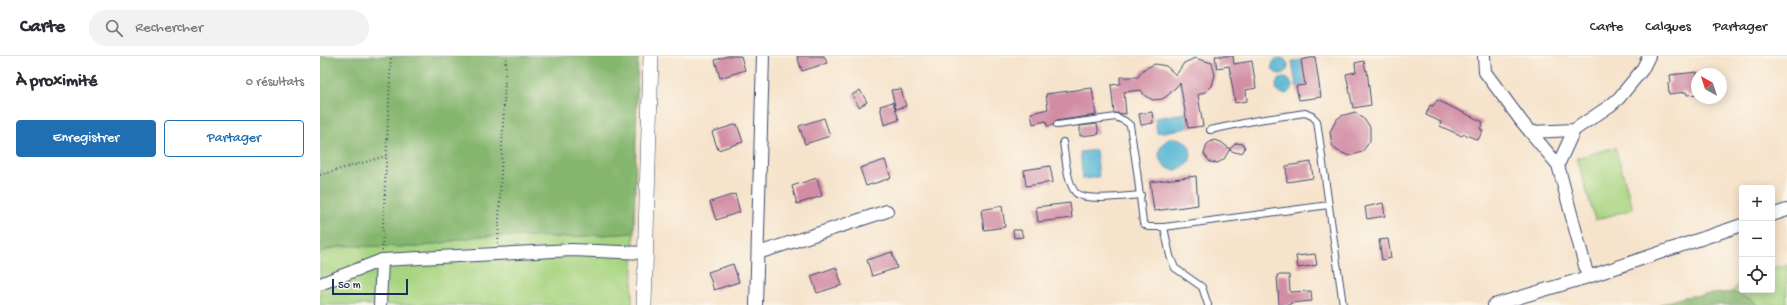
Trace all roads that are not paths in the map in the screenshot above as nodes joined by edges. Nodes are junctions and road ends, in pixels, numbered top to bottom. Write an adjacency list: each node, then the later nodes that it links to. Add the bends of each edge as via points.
1 (651, 56): 18 (street)
2 (763, 56): 19 (street)
3 (1484, 56): 8 (street, via 1485,72)
4 (1649, 56): 7 (street, via 1642,70 1619,98)
5 (1057, 125): 11 (lane, via 1116,117 1126,121 1130,125)
6 (1210, 130): 12 (lane, via 1304,113 1312,116 1317,121)
7 (1574, 130): 8 (street); 10 (street)
8 (1531, 132): 10 (street)
9 (1063, 142): 11 (lane, via 1070,182 1075,192 1084,197)
10 (1558, 164): 21 (street)
11 (1141, 195): 17 (lane, via 1143,223 1148,227)
12 (1329, 205): 17 (lane); 27 (lane)
13 (1787, 210): 15 (street)
14 (887, 211): 19 (street)
15 (1775, 214)
16 (1739, 226): 21 (street)
17 (1164, 227): 26 (lane, via 1175,268 1202,287)
18 (645, 253): 20 (street, via 572,250); 24 (street)
19 (758, 253): 25 (street)
20 (382, 260): 22 (street); 23 (street)
21 (1588, 277): 28 (street)
22 (320, 284)
23 (380, 305)
24 (644, 305)
25 (756, 305)
26 (1208, 305)
27 (1343, 305)
28 (1494, 305)

